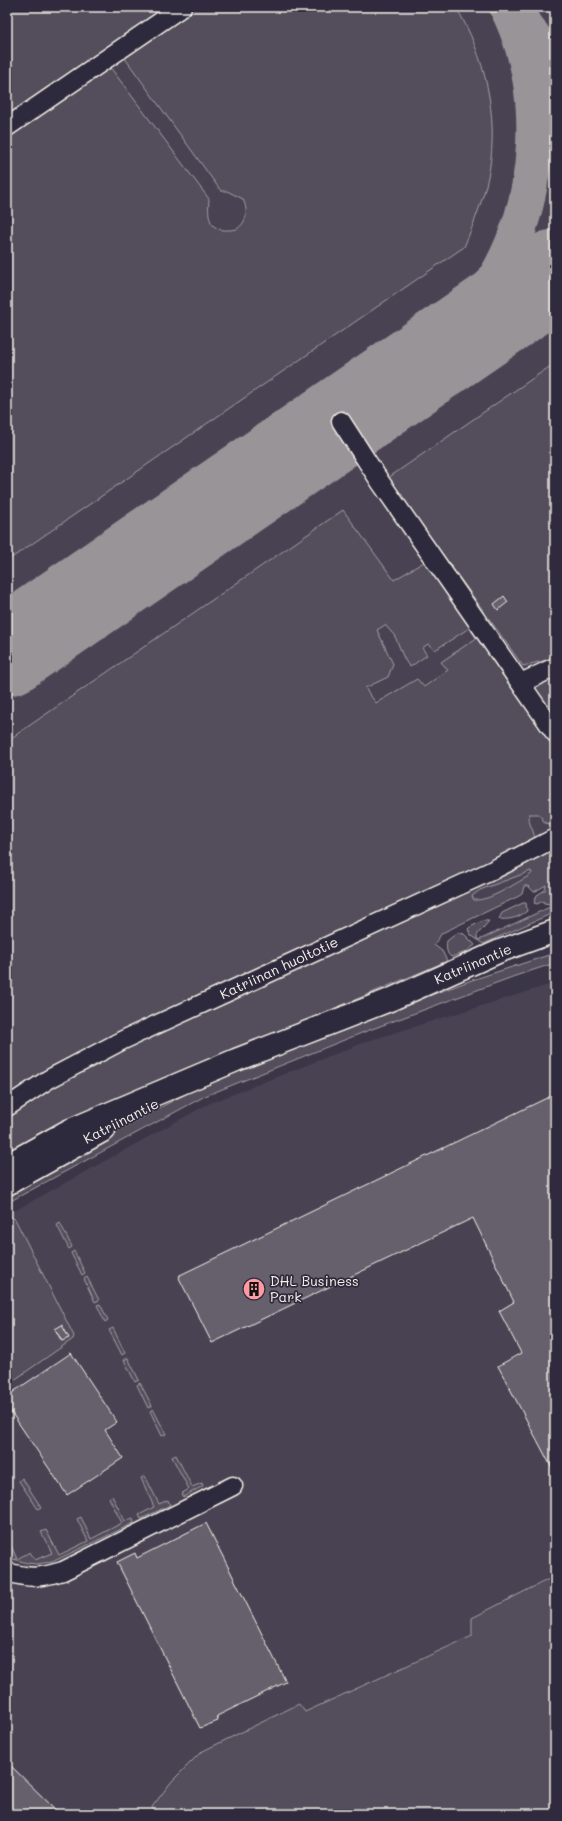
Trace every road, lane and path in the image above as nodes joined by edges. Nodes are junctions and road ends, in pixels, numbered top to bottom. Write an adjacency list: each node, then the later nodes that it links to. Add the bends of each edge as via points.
1 (182, 7): 2 (lane)
2 (7, 127)
3 (341, 422): 5 (lane)
4 (555, 667): 5 (lane)
5 (520, 683): 6 (lane)
6 (555, 732)
7 (555, 838): 12 (lane, Katriinan huoltotie, via 490,872 123,1040 49,1079)
8 (555, 931): 10 (main road, Katriinantie, via 500,951)
9 (555, 947): 10 (main road, Katriinantie)
10 (392, 999): 11 (main road, Katriinantie)
11 (236, 1060): 13 (main road, Katriinantie, via 68,1131); 14 (main road, Katriinantie, via 80,1142)
12 (7, 1107)
13 (7, 1165)
14 (7, 1184)
15 (234, 1486): 16 (lane, via 63,1571 42,1577)
16 (7, 1572)

